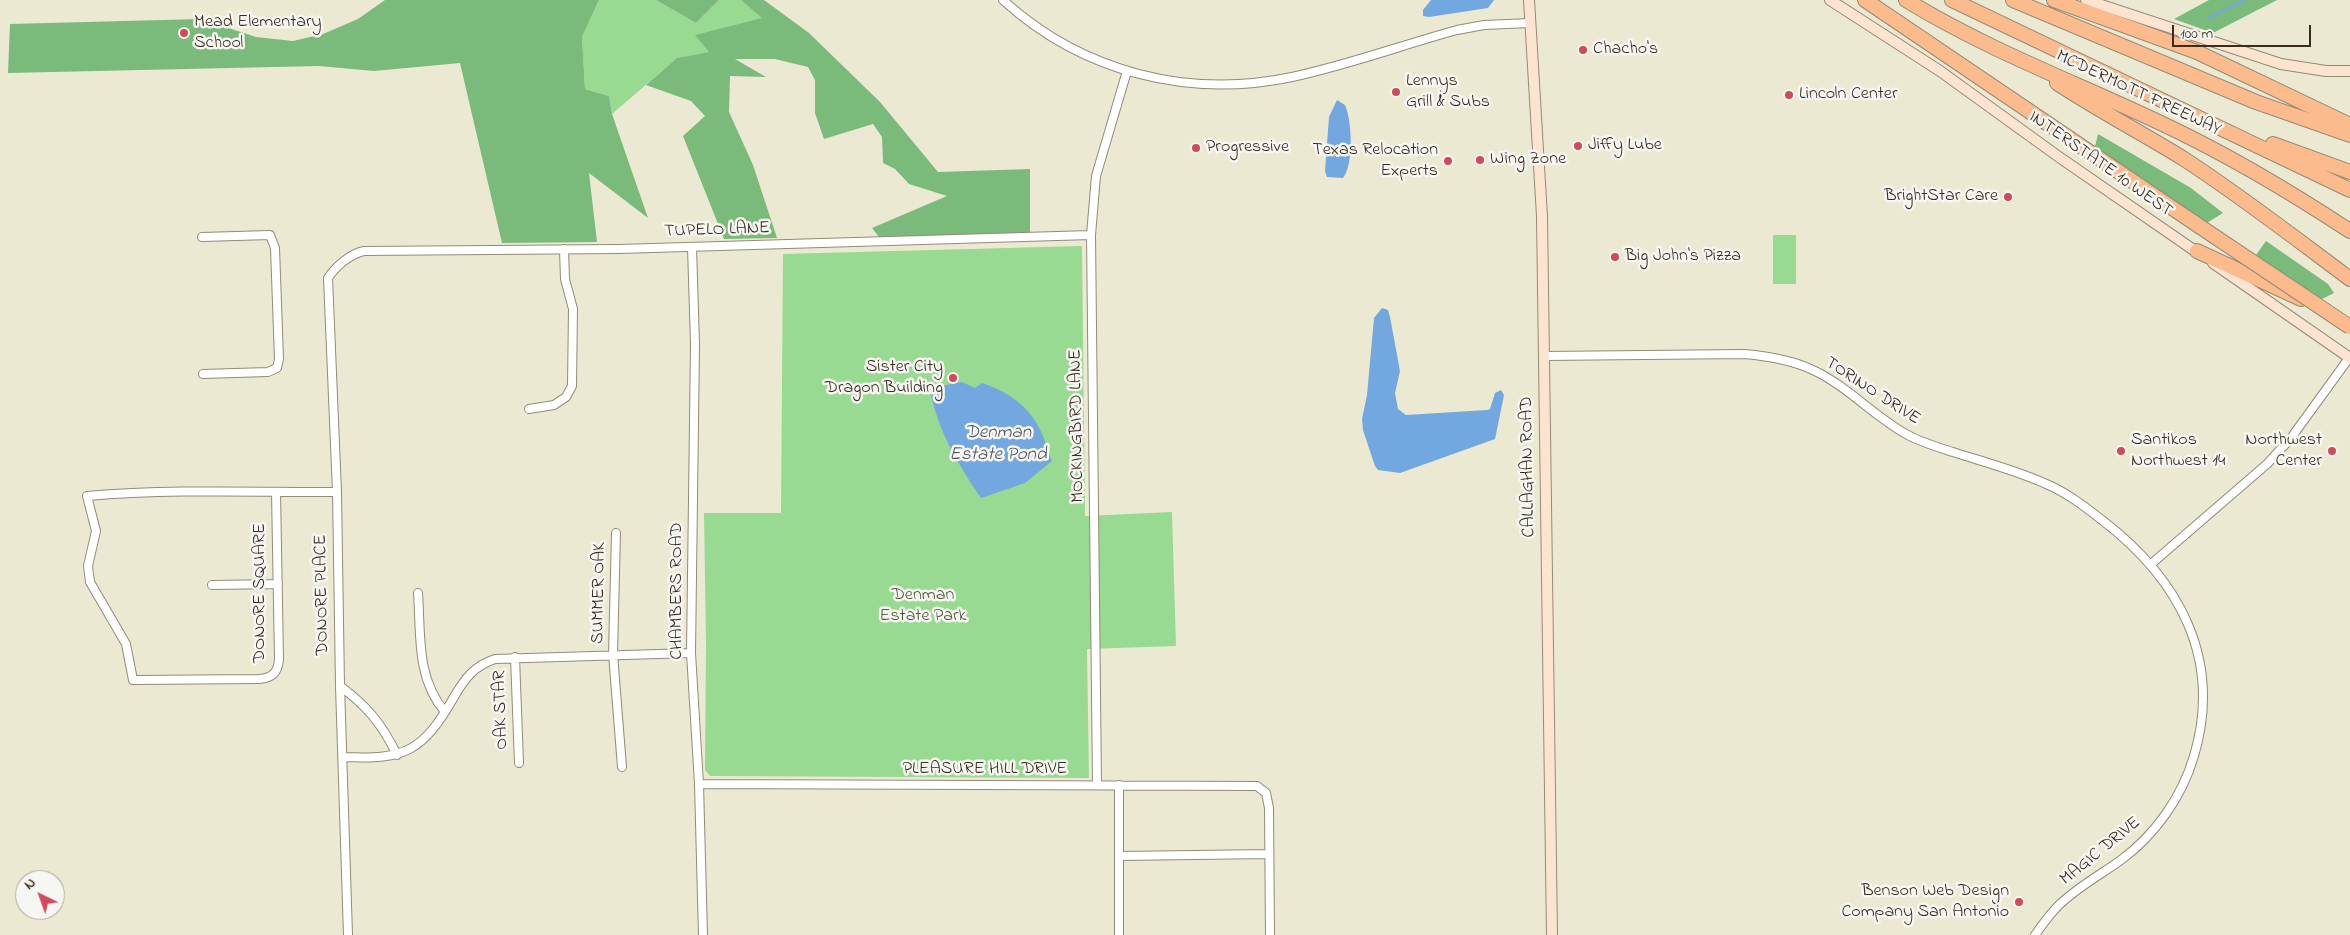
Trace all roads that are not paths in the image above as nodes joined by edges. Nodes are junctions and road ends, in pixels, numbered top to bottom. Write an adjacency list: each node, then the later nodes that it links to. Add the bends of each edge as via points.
1 (1003, 0): 12 (street, via 1032,24 1068,45 1100,62)
2 (1528, 0): 10 (main road, CALLAGHAN ROAD)
3 (1830, 0): 23 (main road, INTERSTATE 10 WEST, via 1940,71)
4 (1865, 0): 27 (highway, bridge)
5 (1906, 0): 11 (highway, MCDERMOTT FREEWAY)
6 (1952, 0): 14 (highway, MCDERMOTT FREEWAY)
7 (2012, 0): 15 (highway, via 2256,102)
8 (2054, 0): 15 (highway, via 2197,52)
9 (2086, 0): 13 (main road, via 2281,64)
10 (1530, 23): 12 (street, via 1457,30 1301,75 1258,83 1193,85); 28 (main road, CALLAGHAN ROAD, via 1542,216)
11 (2020, 60): 18 (highway, MCDERMOTT FREEWAY, via 2232,158); 25 (highway, via 2095,109 2184,159)
12 (1127, 70): 19 (street, MOCKINGBIRD LANE, via 1096,176)
13 (2350, 71)
14 (2206, 120): 16 (highway); 17 (highway, MCDERMOTT FREEWAY)
15 (2348, 130)
16 (2350, 172)
17 (2350, 190)
18 (2350, 230)
19 (1092, 235): 21 (street, TUPELO LANE); 49 (street, MOCKINGBIRD LANE)
20 (202, 237): 30 (street, via 270,236 275,248 279,359 277,368 268,372)
21 (692, 247): 22 (street, TUPELO LANE); 39 (street, CHAMBERS ROAD, via 695,344)
22 (564, 250): 24 (street, TUPELO LANE, via 364,251); 31 (street, via 565,279 573,309 572,386 566,397 554,405)
23 (2197, 251): 26 (highway); 29 (main road, INTERSTATE 10 WEST)
24 (345, 261): 33 (street, DONORE PLACE, via 328,278)
25 (2350, 279)
26 (2350, 321)
27 (2350, 327)
28 (1544, 356): 35 (street, TORINO DRIVE, via 1744,354 1797,364 1825,376 1907,434 2024,475 2064,493 2112,527); 57 (main road, CALLAGHAN ROAD)
29 (2350, 358): 35 (street, via 2291,438 2267,464)
30 (203, 374)
31 (529, 409)
32 (276, 492): 33 (street, DONORE SQUARE); 36 (street, DONORE SQUARE); 36 (street, DONORE SQUARE, via 87,496 96,532 88,566 92,588 128,649 133,680 270,678 279,666)
33 (337, 492): 42 (street, DONORE PLACE)
34 (616, 533): 40 (street, SUMMER OAK)
35 (2150, 565): 58 (street, MAGIC DRIVE, via 2163,578 2184,615 2198,654 2202,703 2194,758 2177,796 2153,831 2128,855 2059,905)
36 (278, 584): 37 (street)
37 (212, 585)
38 (418, 593): 43 (street, via 425,678)
39 (691, 653): 40 (street); 48 (street, CHAMBERS ROAD)
40 (614, 654): 41 (street); 47 (street, SUMMER OAK)
41 (515, 657): 43 (street, via 495,659 478,666 462,684); 46 (street, OAK STAR)
42 (340, 686): 44 (street, via 361,703 383,728); 45 (street, DONORE PLACE)
43 (445, 712): 44 (street, via 438,725 421,742)
44 (396, 754): 45 (street, via 380,758)
45 (344, 757): 53 (street, DONORE PLACE)
46 (519, 762)
47 (622, 767)
48 (699, 784): 49 (street, PLEASURE HILL DRIVE); 54 (street, CHAMBERS ROAD)
49 (1097, 785): 50 (street, PLEASURE HILL DRIVE)
50 (1119, 785): 51 (street, PLEASURE HILL DRIVE, via 1245,784 1262,788 1269,808); 52 (street)
51 (1269, 854): 52 (street); 56 (street)
52 (1120, 856): 55 (street)
53 (348, 935)
54 (703, 935)
55 (1119, 935)
56 (1270, 935)
57 (1552, 935)
58 (2035, 935)

